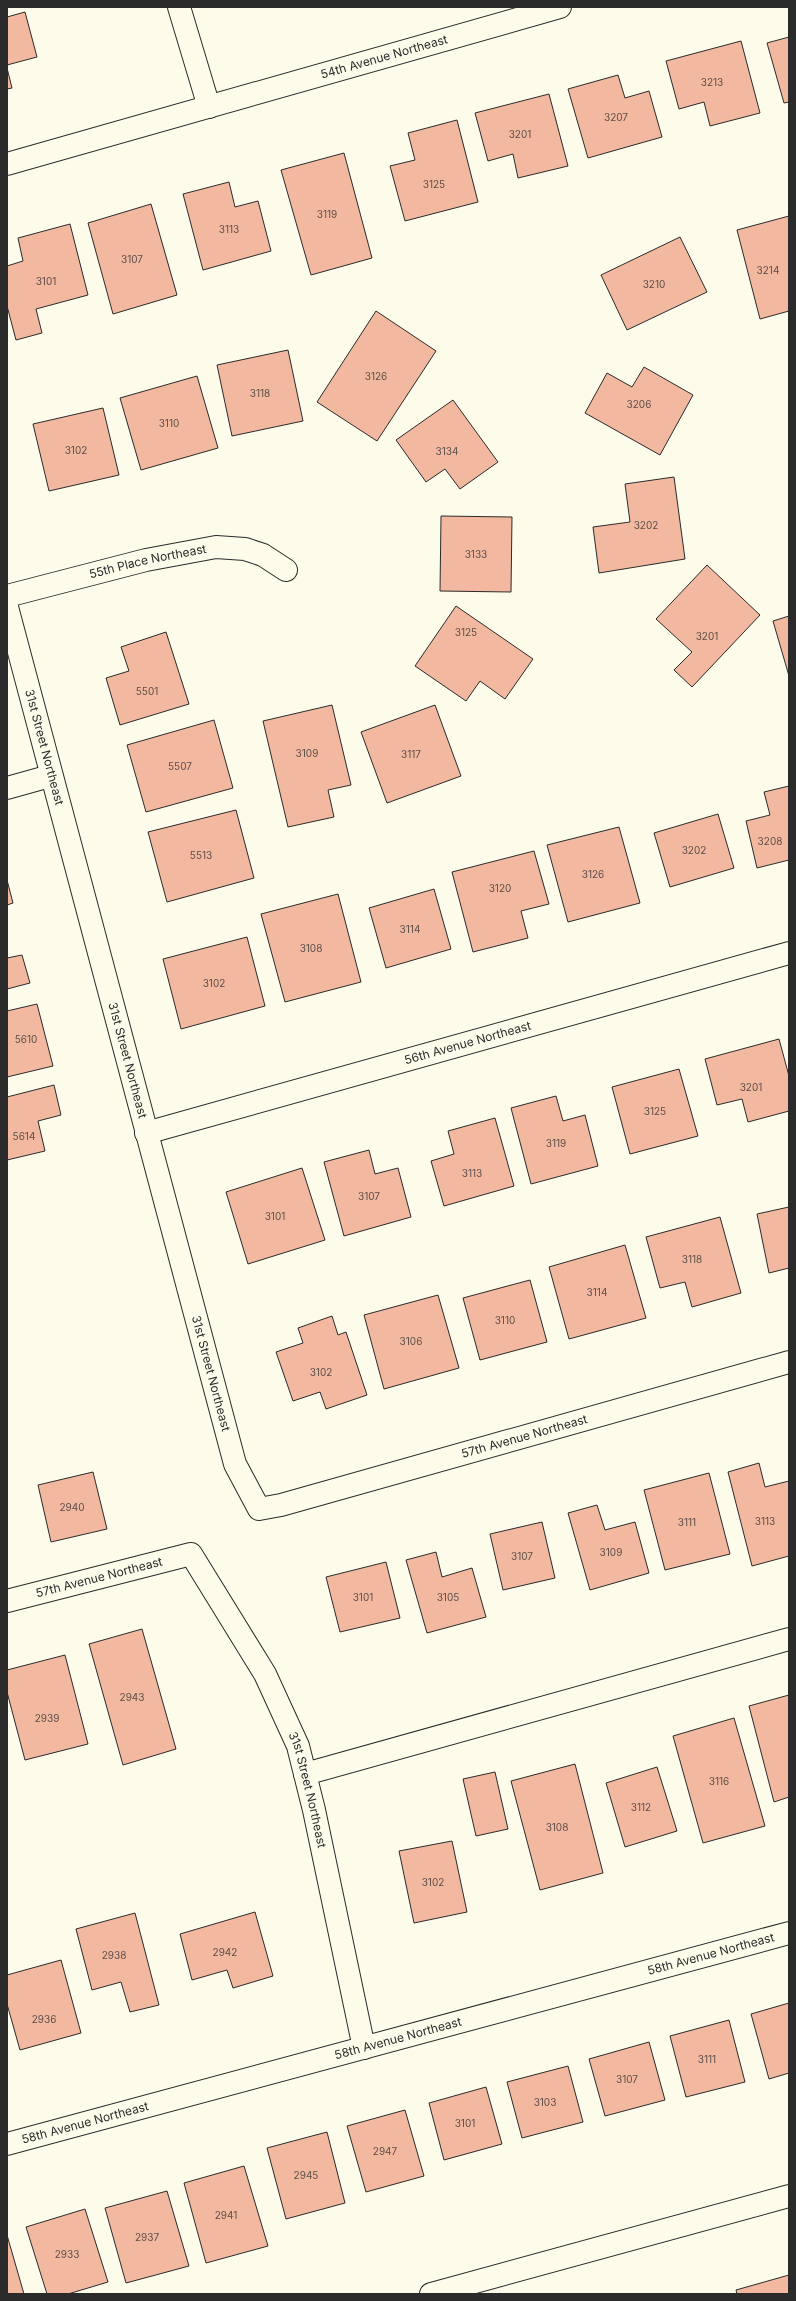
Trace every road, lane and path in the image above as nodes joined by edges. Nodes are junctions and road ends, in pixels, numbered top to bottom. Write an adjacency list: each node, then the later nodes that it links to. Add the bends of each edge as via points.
1 (179, 7): 3 (street)
2 (560, 7): 3 (street, 54th Avenue Northeast)
3 (209, 107): 4 (street, 54th Avenue Northeast)
4 (7, 164)
5 (286, 570): 6 (street, 55th Place Northeast, via 263,555 245,549 216,547 146,560)
6 (7, 596)
7 (7, 608): 8 (street, 31st Street Northeast)
8 (50, 776): 9 (street); 11 (street, 31st Street Northeast)
9 (7, 788)
10 (789, 953): 11 (street, 56th Avenue Northeast)
11 (146, 1133): 13 (street, 31st Street Northeast, via 235,1464)
12 (789, 1362): 13 (street, 57th Avenue Northeast, via 289,1503)
13 (259, 1508)
14 (191, 1554): 15 (street, 57th Avenue Northeast); 17 (street, 31st Street Northeast, via 265,1674 298,1746)
15 (7, 1601)
16 (789, 1639): 17 (street)
17 (305, 1774): 19 (street, 31st Street Northeast)
18 (789, 1933): 19 (street, 58th Avenue Northeast)
19 (364, 2048): 20 (street, 58th Avenue Northeast)
20 (7, 2144)
21 (789, 2196): 22 (street)
22 (432, 2294)

